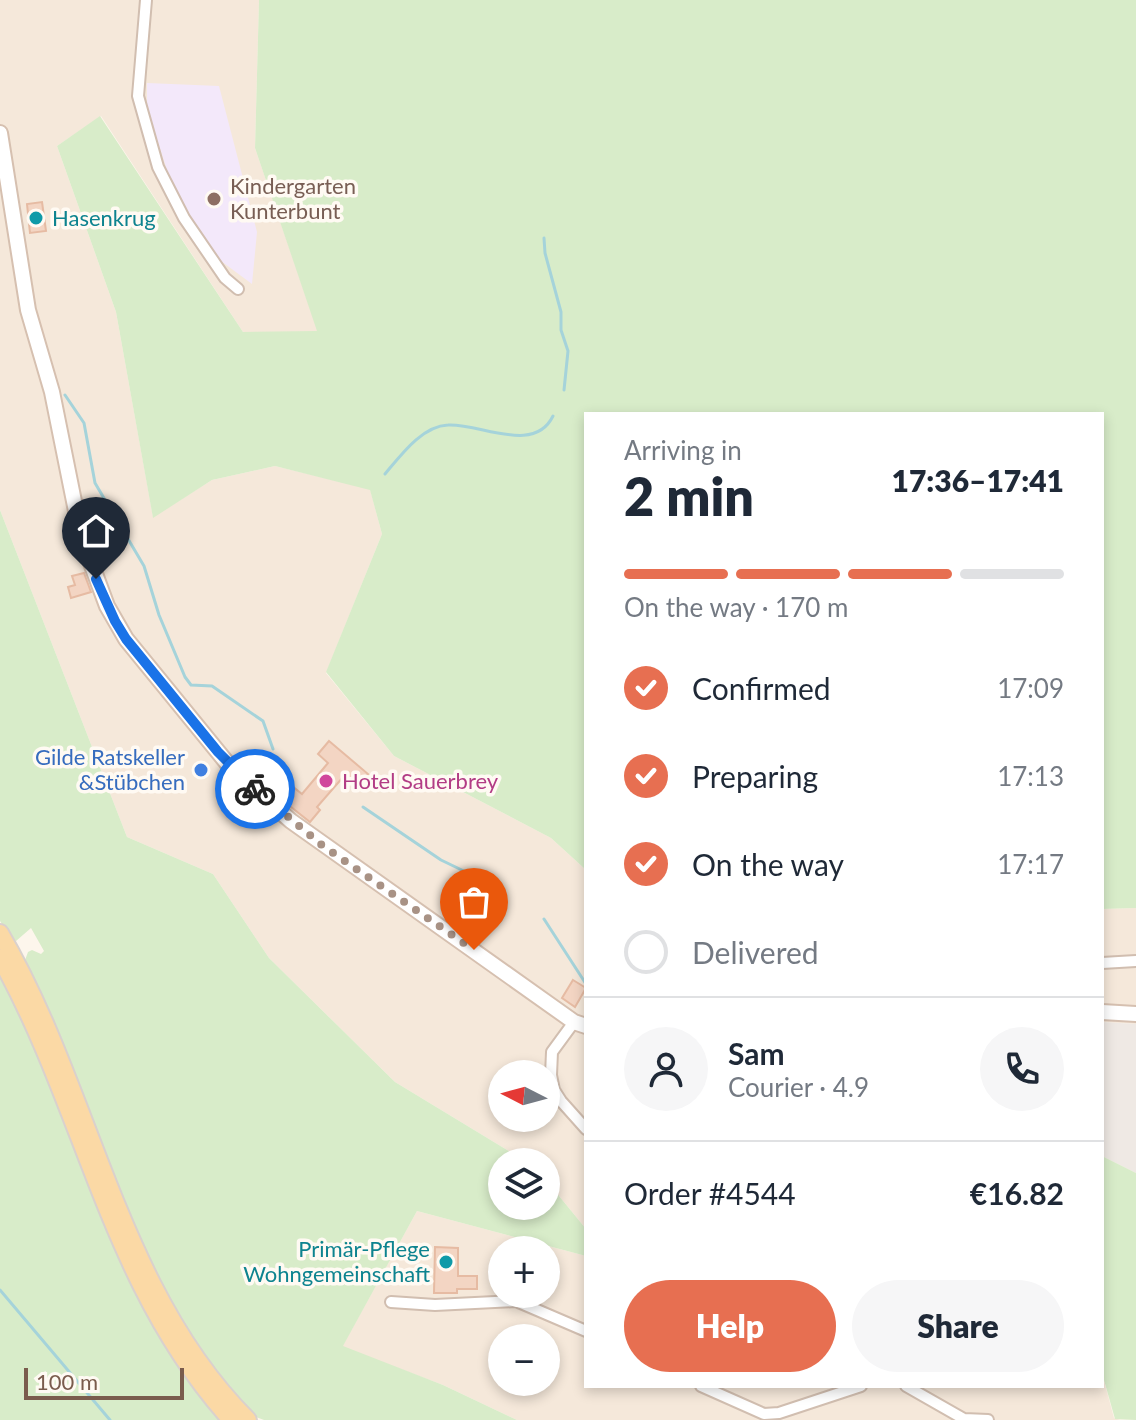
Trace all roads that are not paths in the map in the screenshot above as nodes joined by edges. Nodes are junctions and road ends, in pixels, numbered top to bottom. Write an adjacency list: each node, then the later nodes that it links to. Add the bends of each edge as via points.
1 (146, 0): 3 (street, via 138,96 158,167 184,218)
2 (0, 133): 10 (street, via 28,310 52,392 81,536 120,630 232,769 291,821)
3 (238, 289)
4 (0, 933): 19 (main road, via 50,1030 152,1285 198,1361)
5 (0, 958): 18 (main road, via 56,1076 142,1291 174,1348)
6 (1136, 961): 7 (street)
7 (1104, 963)
8 (1104, 1012): 9 (street)
9 (1136, 1014)
10 (580, 1024): 11 (street, via 552,1052 551,1075 561,1101)
11 (584, 1127)
12 (391, 1302): 13 (street, via 516,1301)
13 (584, 1330)
14 (706, 1388): 17 (street, via 764,1414)
15 (856, 1388): 17 (street)
16 (910, 1388): 20 (street, via 964,1419)
17 (791, 1415)
18 (231, 1420)
19 (248, 1420)
20 (988, 1420)

